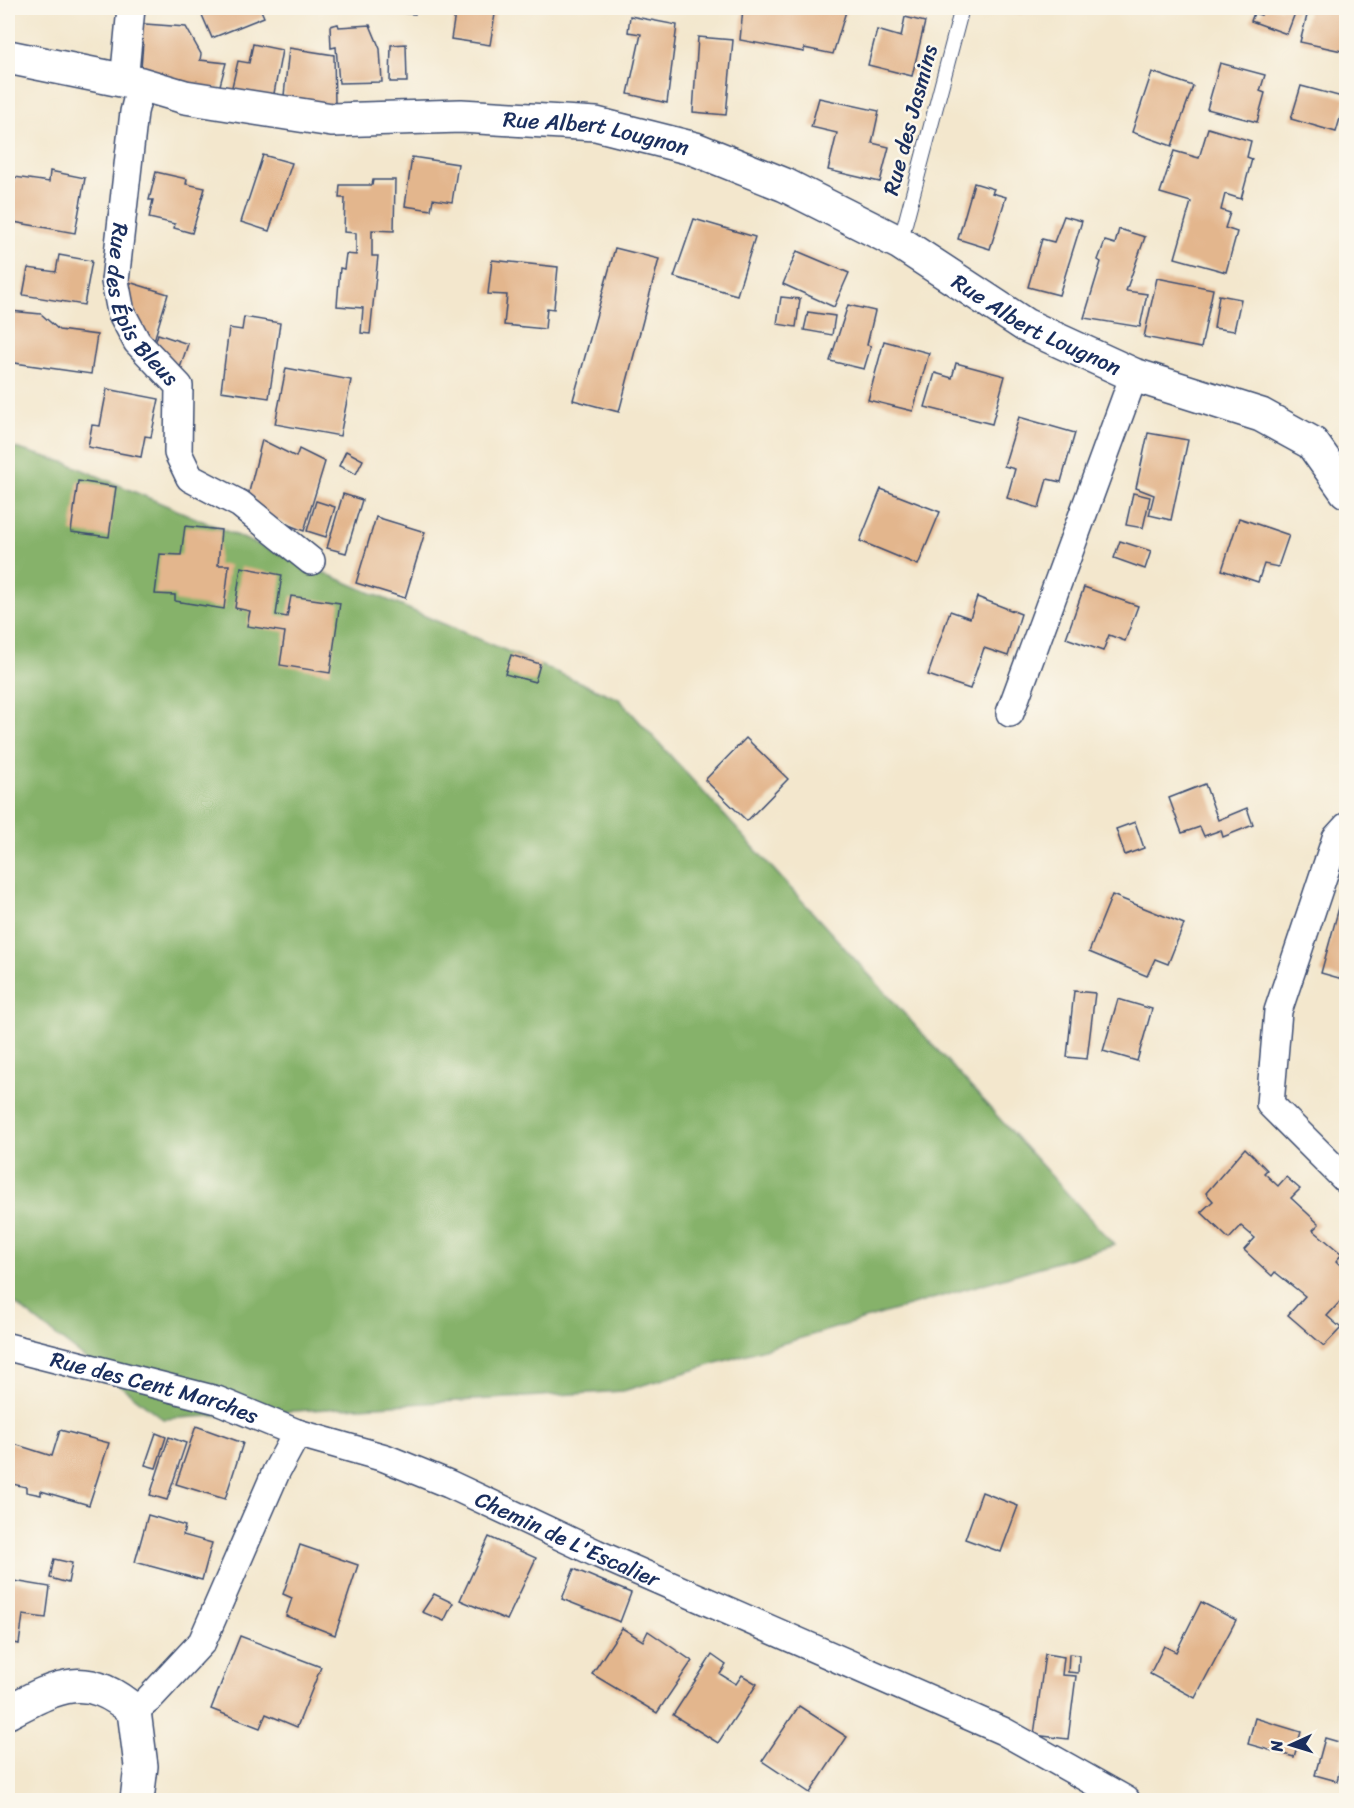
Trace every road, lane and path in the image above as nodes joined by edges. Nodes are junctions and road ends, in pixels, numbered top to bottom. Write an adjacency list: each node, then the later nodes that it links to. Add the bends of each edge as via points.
1 (132, 8): 4 (street, Rue des Épis Bleus)
2 (962, 8): 5 (lane, Rue des Jasmins)
3 (8, 57): 4 (street, Rue Albert Lougnon)
4 (133, 83): 5 (street, Rue Albert Lougnon, via 185,97 332,120 461,116 596,124 695,149 785,185); 8 (street, Rue des Épis Bleus, via 134,112 115,281 121,312 137,342 179,386 178,453 190,478 240,504)
5 (900, 243): 6 (street, Rue Albert Lougnon, via 1025,325)
6 (1134, 375): 7 (street, Rue Albert Lougnon, via 1261,415 1312,443); 9 (street, Rue Albert Lougnon)
7 (1347, 491)
8 (311, 561)
9 (1010, 713)
10 (1347, 827): 11 (street, via 1336,838 1278,1011 1270,1104)
11 (1319, 1155): 12 (street); 13 (street)
12 (1347, 1160)
13 (1347, 1180)
14 (8, 1347): 15 (street, Rue des Cent Marches, via 217,1400)
15 (297, 1433): 16 (street, via 202,1642); 19 (street, Chemin de L'Escalier, via 374,1454 449,1484 596,1553 1004,1731)
16 (134, 1711): 17 (street, via 116,1695 77,1684 48,1691); 18 (street, via 141,1766)
17 (8, 1712)
18 (137, 1800)
19 (1126, 1800)

